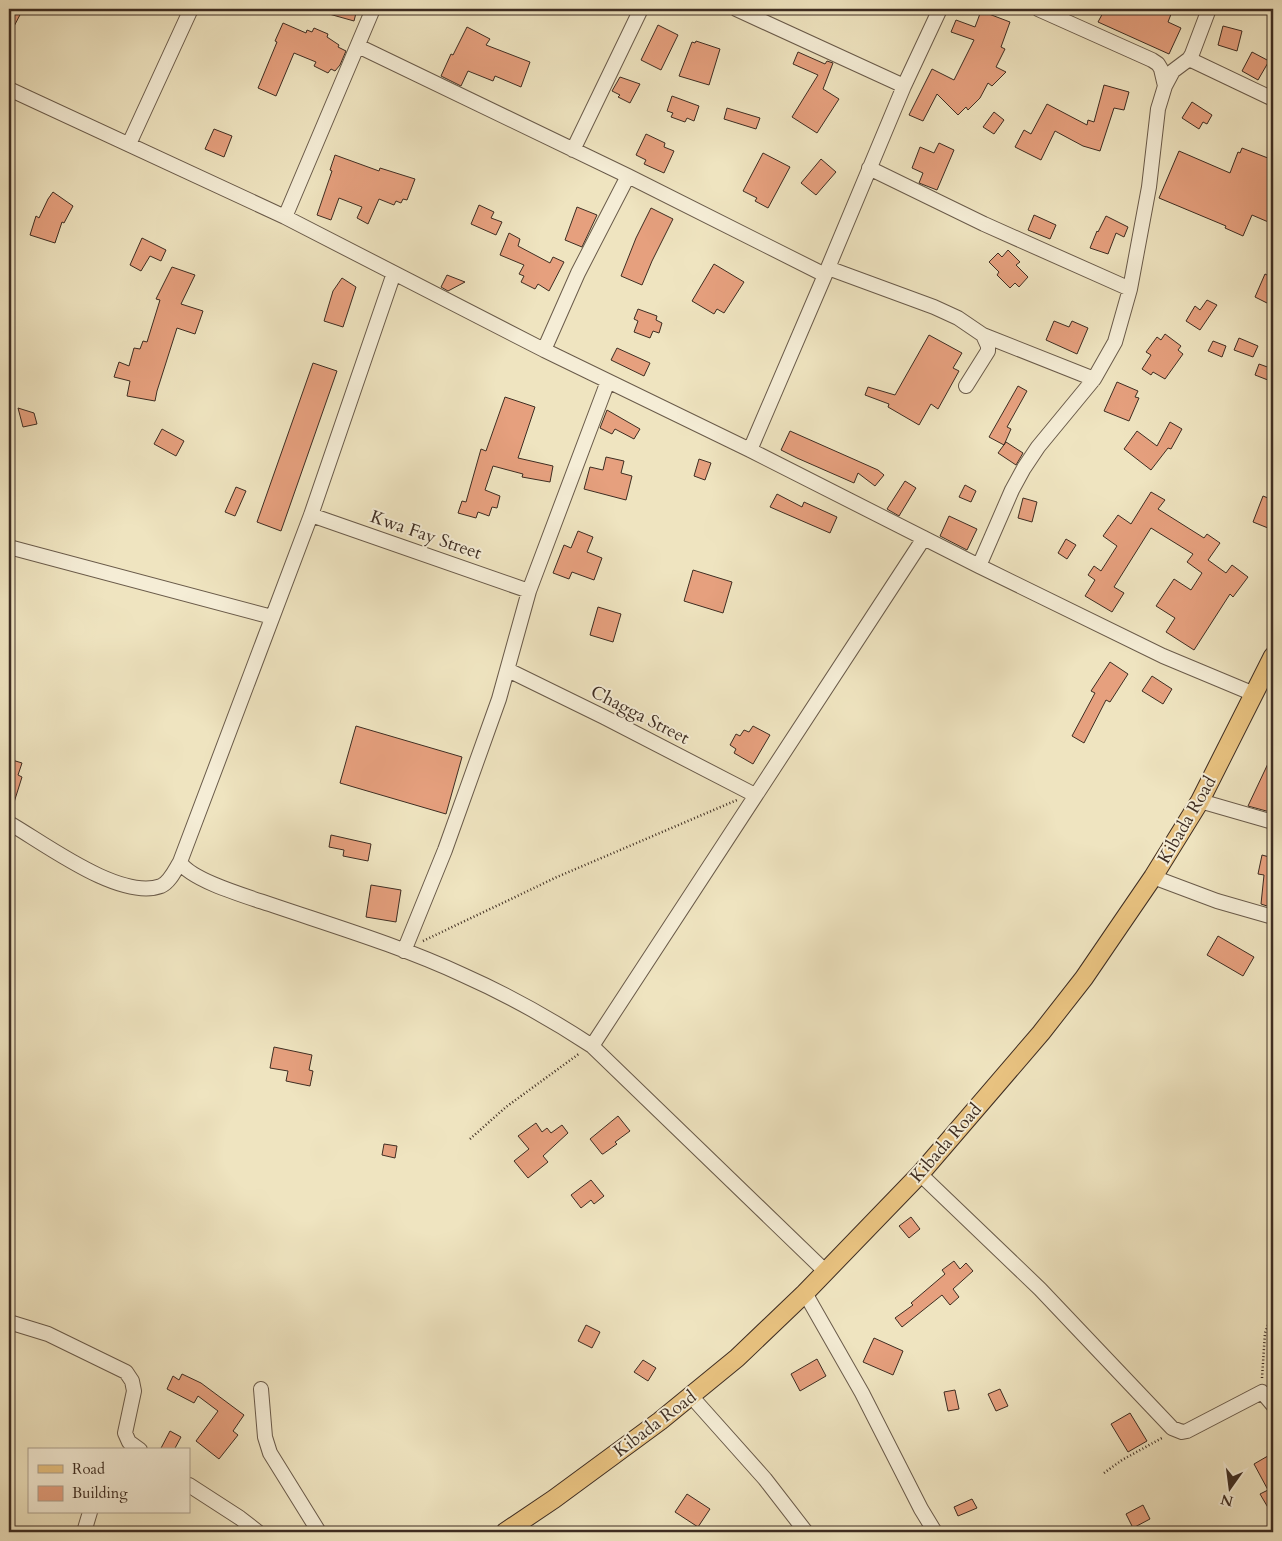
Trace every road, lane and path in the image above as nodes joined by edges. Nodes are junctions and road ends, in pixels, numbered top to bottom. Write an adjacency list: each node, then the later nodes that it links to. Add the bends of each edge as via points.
1 (191, 9): 14 (street)
2 (372, 9): 8 (street)
3 (642, 9): 15 (street)
4 (736, 9): 10 (street)
5 (940, 9): 10 (street)
6 (1038, 9): 11 (street, via 1152,60 1161,69)
7 (1209, 9): 9 (street)
8 (358, 46): 15 (street); 18 (street)
9 (1189, 59): 11 (street, via 1173,71); 13 (street)
10 (904, 86): 16 (street)
11 (1165, 86): 21 (street, via 1158,109 1149,187)
12 (9, 89): 14 (street)
13 (1273, 99)
14 (129, 144): 18 (street)
15 (573, 150): 17 (street)
16 (869, 168): 19 (street); 21 (street, via 984,224)
17 (628, 176): 19 (street); 23 (street, via 578,273)
18 (285, 217): 20 (street)
19 (827, 271): 22 (street, via 934,307); 27 (street)
20 (394, 273): 23 (street); 28 (street)
21 (1130, 288): 24 (street, via 1115,342)
22 (984, 335): 24 (street); 26 (street, via 988,350)
23 (544, 350): 25 (street)
24 (1094, 379): 31 (street, via 1024,468)
25 (608, 382): 27 (street); 32 (street)
26 (966, 386)
27 (750, 450): 29 (street)
28 (311, 515): 32 (street, Kwa Fay Street); 33 (street)
29 (924, 538): 31 (street); 37 (street)
30 (9, 547): 33 (street)
31 (978, 566): 36 (street, via 1163,656)
32 (529, 591): 35 (street)
33 (272, 617): 41 (street)
34 (1273, 656): 36 (main road, Kibada Road)
35 (508, 670): 37 (street, Chagga Street); 44 (street, via 445,850)
36 (1254, 694): 38 (main road, Kibada Road)
37 (755, 795): 44 (path, via 557,877); 45 (street)
38 (1200, 800): 39 (street); 42 (main road, Kibada Road)
39 (1273, 822)
40 (9, 823): 41 (street, via 85,870 134,888 162,885)
41 (180, 862): 44 (street, via 191,874 229,890)
42 (1153, 877): 43 (street, via 1217,901); 47 (main road, Kibada Road, via 1084,978 1041,1033)
43 (1273, 917)
44 (404, 951): 45 (street, via 509,997)
45 (592, 1046): 46 (path, via 506,1107); 48 (street)
46 (470, 1139)
47 (920, 1174): 48 (main road, Kibada Road); 56 (street, via 1040,1289)
48 (826, 1272): 49 (main road, Kibada Road)
49 (805, 1293): 54 (main road, Kibada Road); 66 (street)
50 (1273, 1312): 53 (path, via 1265,1333)
51 (9, 1322): 57 (street, via 48,1334 126,1372 134,1391 125,1433)
52 (261, 1389): 63 (street, via 265,1437 270,1453)
53 (1262, 1392): 55 (street); 56 (street, via 1198,1427)
54 (692, 1396): 64 (main road, Kibada Road, via 562,1494); 65 (street, via 765,1479)
55 (1273, 1405)
56 (1176, 1430): 58 (path)
57 (130, 1447)
58 (1104, 1473)
59 (190, 1486): 62 (street)
60 (89, 1514): 61 (street)
61 (84, 1532)
62 (258, 1532)
63 (319, 1532)
64 (505, 1532)
65 (806, 1532)
66 (935, 1532)

